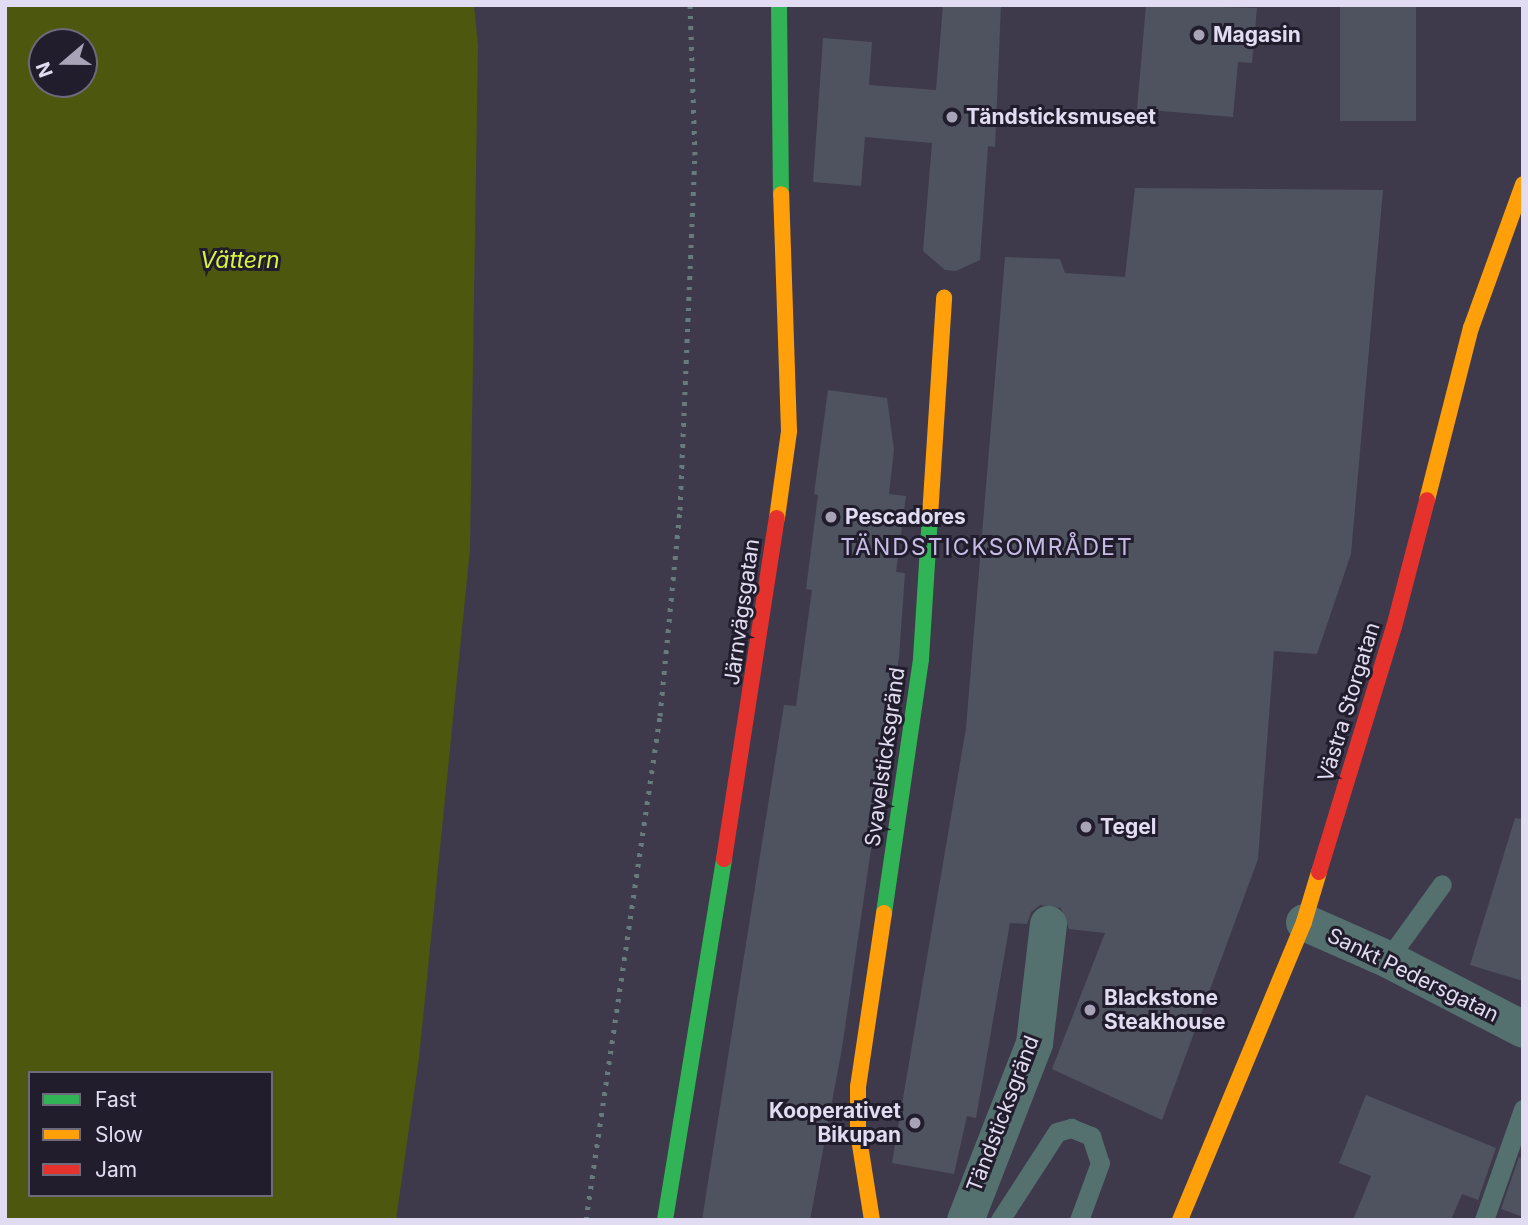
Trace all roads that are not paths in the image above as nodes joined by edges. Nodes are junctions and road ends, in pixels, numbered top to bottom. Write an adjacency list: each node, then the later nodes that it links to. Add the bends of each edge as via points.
1 (779, 5): 12 (street, Järnvägsgatan, via 776,57 789,431 764,618)
2 (1523, 184): 3 (street, Västra Storgatan)
3 (1514, 229): 6 (street, Västra Storgatan, via 1471,328 1394,627)
4 (944, 298): 13 (street, Svavelsticksgränd, via 921,659 858,1087 858,1133)
5 (1442, 884): 8 (lane)
6 (1304, 922): 8 (street, Sankt Pedersgatan); 17 (street, Västra Storgatan)
7 (1048, 923): 14 (street, Tändsticksgränd, via 1034,1043)
8 (1388, 958): 9 (street, Sankt Pedersgatan)
9 (1523, 1029)
10 (1523, 1109): 11 (lane)
11 (1489, 1218)
12 (666, 1220)
13 (872, 1220)
14 (965, 1220)
15 (1000, 1220): 16 (lane, via 1056,1132 1071,1128 1091,1136 1100,1163)
16 (1079, 1220)
17 (1180, 1220)

